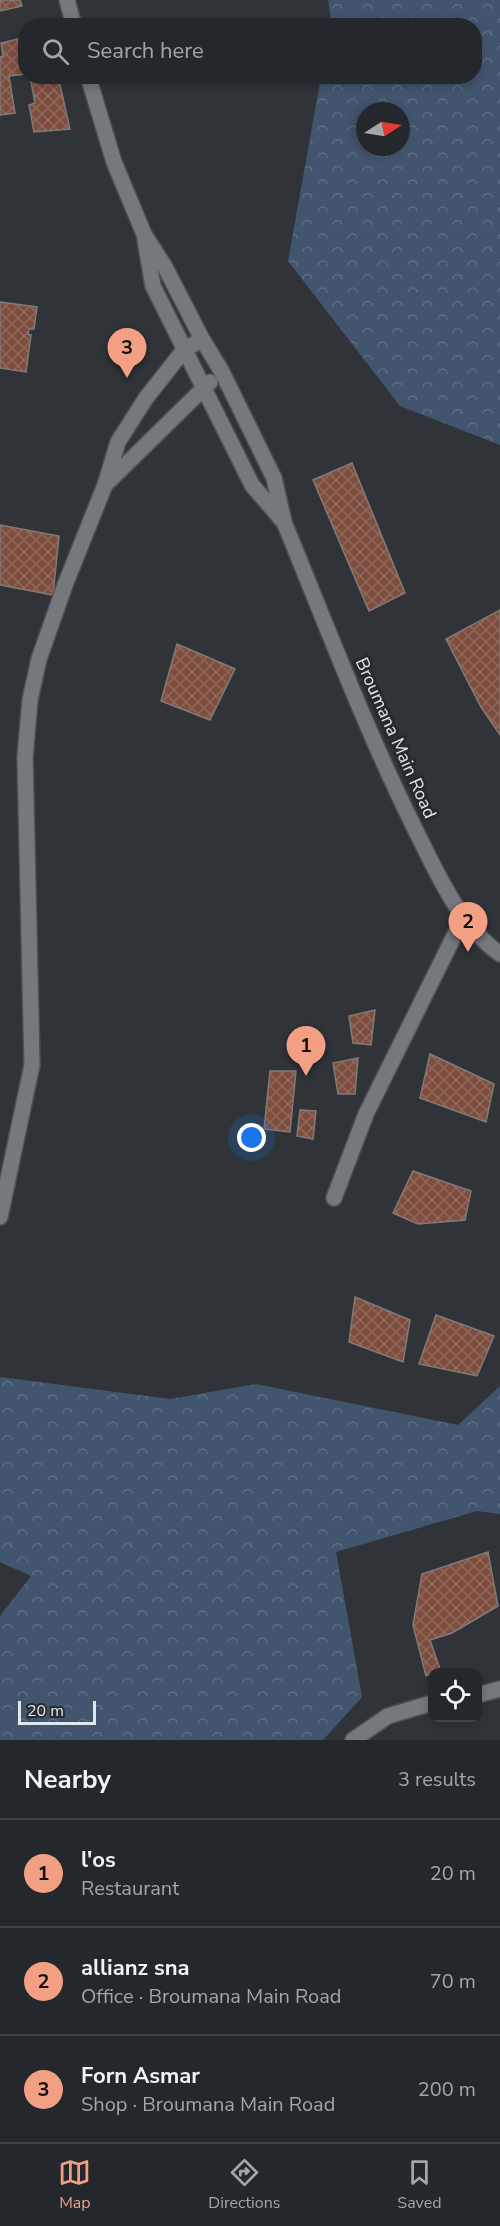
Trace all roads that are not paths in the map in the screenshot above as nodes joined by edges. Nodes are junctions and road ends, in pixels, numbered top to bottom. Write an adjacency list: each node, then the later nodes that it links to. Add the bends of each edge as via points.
1 (67, 0): 2 (main road)
2 (72, 18)
3 (90, 84): 4 (main road, Broumana Main Road, via 114,162)
4 (144, 234): 5 (main road, Broumana Main Road); 6 (main road, Broumana Main Road, via 153,286)
5 (202, 339): 6 (main road); 7 (main road, Broumana Main Road)
6 (184, 350): 8 (main road, Broumana Main Road); 9 (main road, via 118,442)
7 (222, 372): 8 (main road); 10 (main road, Broumana Main Road, via 274,478)
8 (204, 387): 9 (main road); 10 (main road, Broumana Main Road, via 252,485)
9 (105, 485): 14 (main road, via 39,659 30,700 25,757 32,1065)
10 (284, 522): 11 (main road, Broumana Main Road, via 397,792)
11 (463, 918): 12 (main road, Broumana Main Road); 13 (main road, via 366,1114)
12 (500, 954)
13 (334, 1198)
14 (0, 1217)
15 (500, 1689): 16 (main road)
16 (482, 1694)
17 (428, 1704): 18 (main road, via 388,1716)
18 (353, 1740)

